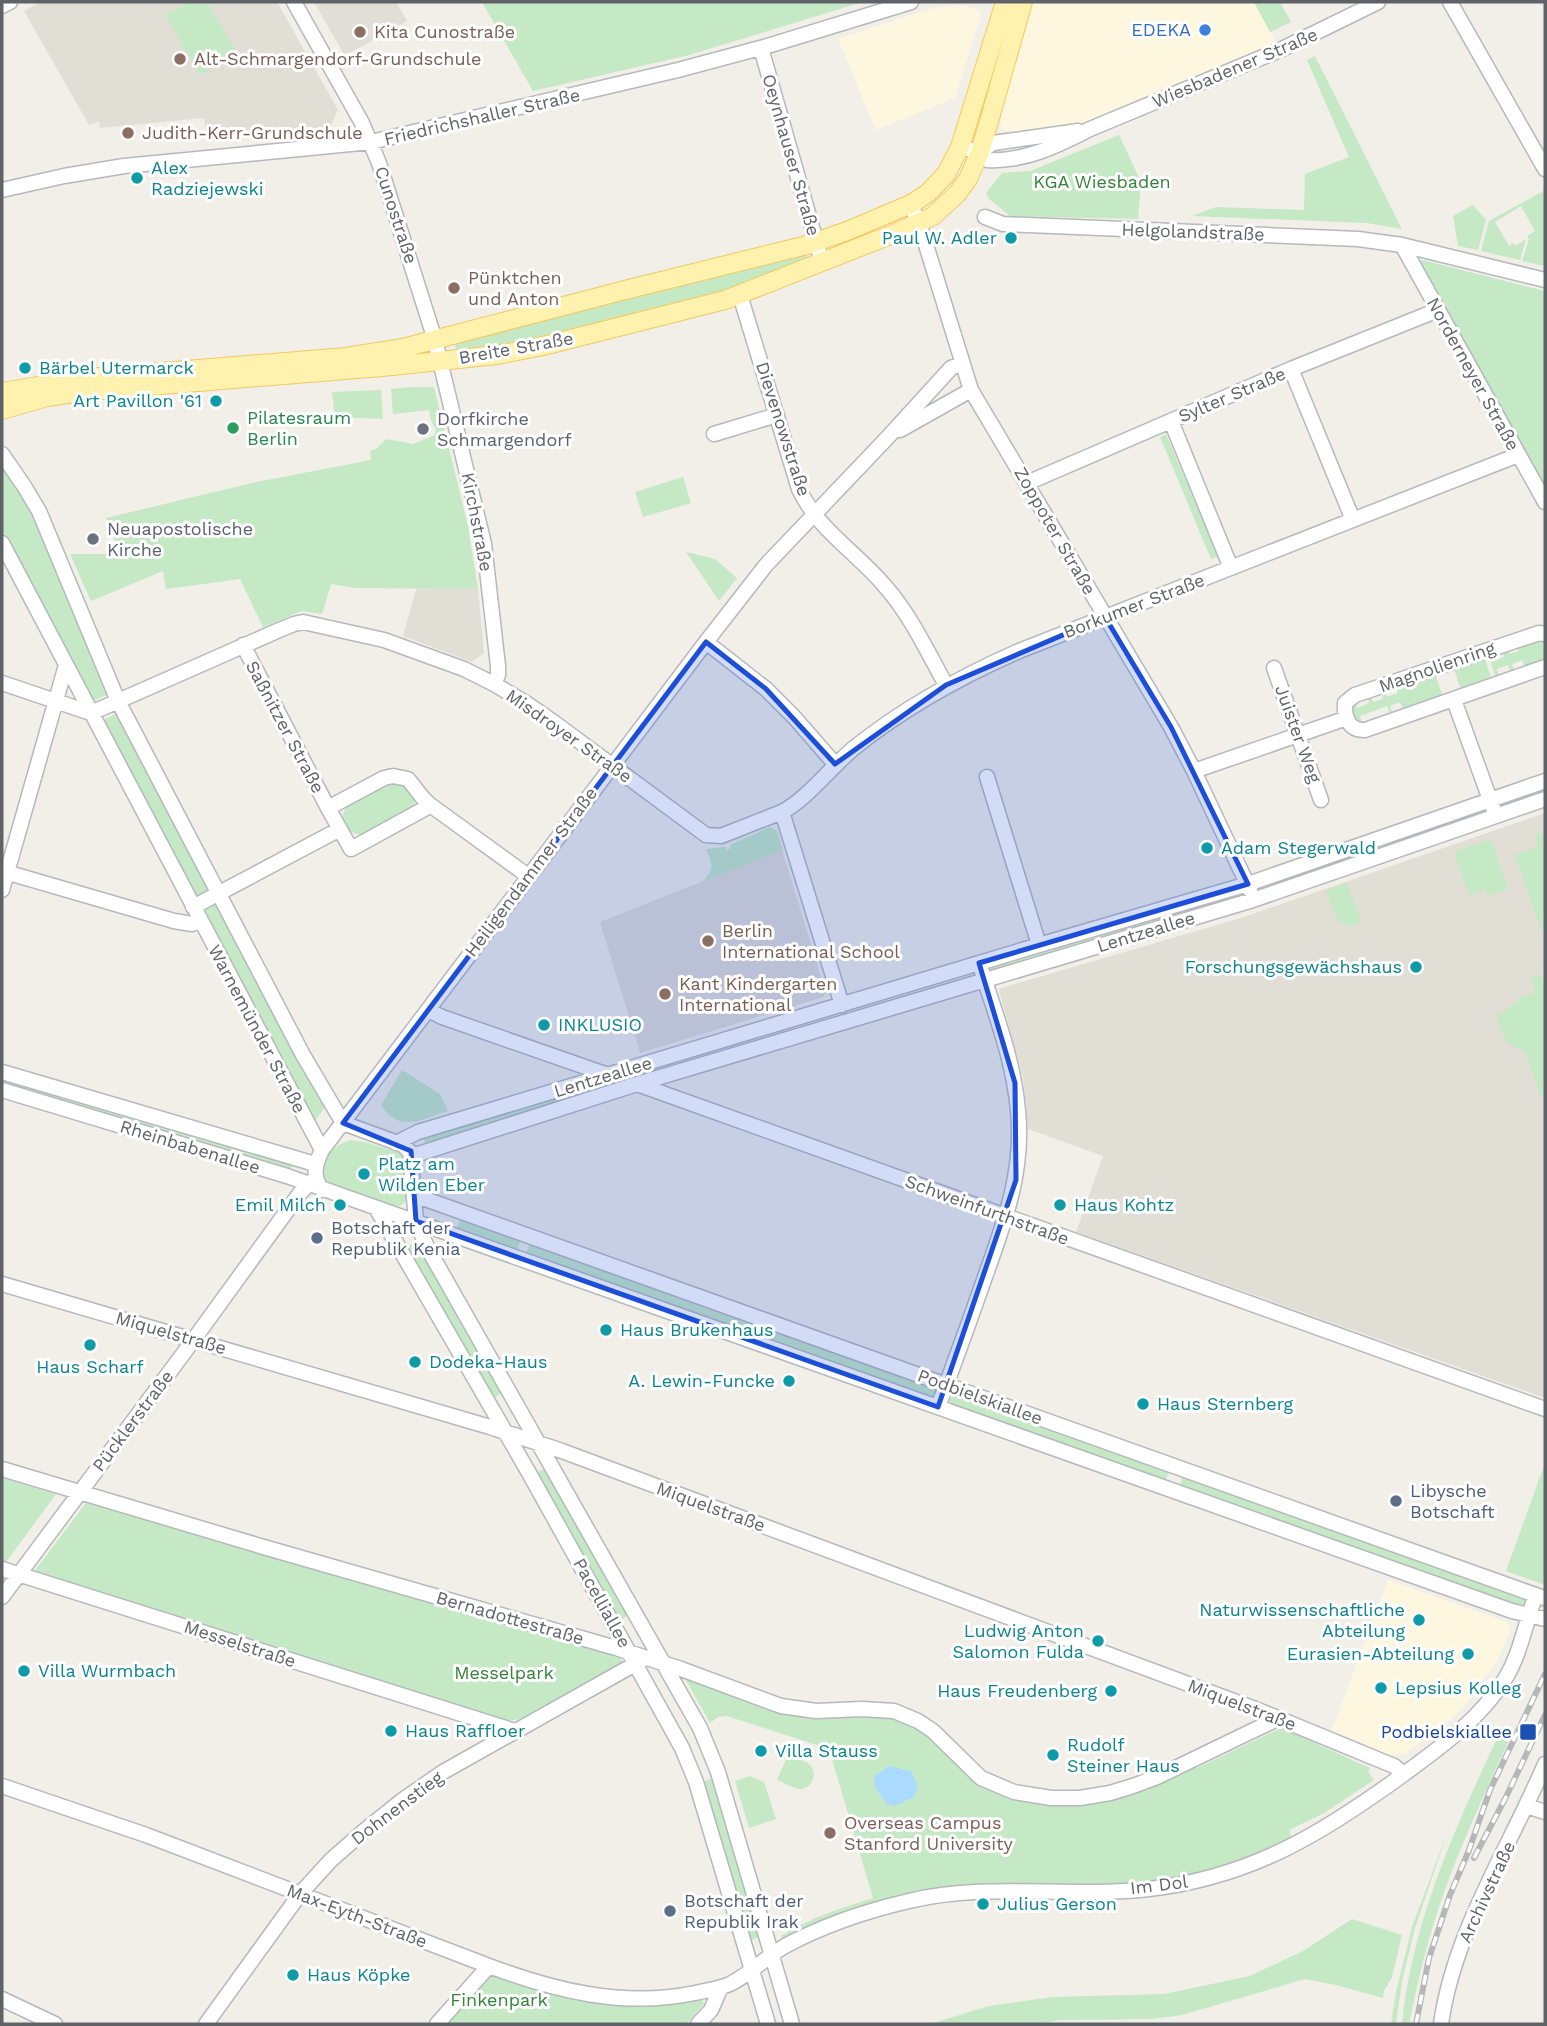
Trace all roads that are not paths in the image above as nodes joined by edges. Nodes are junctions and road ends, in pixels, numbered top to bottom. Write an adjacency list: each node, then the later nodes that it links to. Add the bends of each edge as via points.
1 (10, 2): 7 (street)
2 (294, 2): 9 (street, Cunostraße)
3 (911, 2): 8 (street, Friedrichshaller Straße)
4 (1378, 2): 11 (street, Wiesbadener Straße, via 1280,50 1090,130 993,143)
5 (1450, 2): 12 (street)
6 (1011, 3): 10 (main road, Breite Straße); 11 (main road, Breite Straße)
7 (2, 6)
8 (761, 48): 9 (street, Friedrichshaller Straße); 17 (street, Oeynhauser Straße)
9 (371, 142): 13 (street, Friedrichshaller Straße, via 124,166); 23 (street, Cunostraße)
10 (960, 147): 11 (street); 14 (main road, Breite Straße, via 937,185)
11 (980, 152): 16 (main road, Breite Straße, via 957,194)
12 (1545, 169)
13 (2, 190)
14 (911, 204): 16 (street, Zoppoter Straße); 17 (main road, Breite Straße)
15 (985, 217): 18 (street, Helgolandstraße, via 1003,224 1358,239)
16 (919, 223): 19 (main road, Breite Straße); 25 (street, Zoppoter Straße)
17 (816, 242): 19 (street, Oeynhauser Straße); 23 (main road, Breite Straße)
18 (1402, 245): 20 (street, Helgolandstraße); 22 (street, Norderneyer Straße)
19 (822, 262): 21 (main road, Breite Straße)
20 (1545, 281)
21 (740, 295): 24 (main road, Breite Straße, via 543,346); 30 (street, Dievenowstraße)
22 (1438, 310): 26 (street, Sylter Straße); 35 (street, Norderneyer Straße)
23 (435, 340): 24 (street, Cunostraße); 28 (main road, Breite Straße, via 346,357 87,378)
24 (440, 361): 29 (main road, Breite Straße, via 88,391); 50 (street, Kirchstraße, via 484,544 498,666)
25 (962, 363): 27 (street, Zoppoter Straße); 33 (street, Heiligendammer Straße, via 951,368)
26 (1291, 369): 31 (street, Sylter Straße); 39 (street)
27 (971, 390): 33 (street, Heiligendammer Straße); 36 (street, Zoppoter Straße)
28 (2, 392)
29 (2, 410)
30 (776, 415): 32 (street); 38 (street, Dievenowstraße, via 799,489)
31 (1171, 421): 36 (street, Sylter Straße); 41 (street)
32 (714, 434)
33 (889, 436): 38 (street, Heiligendammer Straße)
34 (2, 454): 53 (street, Warnemünder Straße, via 39,511)
35 (1518, 455): 37 (street, Norderneyer Straße); 39 (street, Borkumer Straße)
36 (1027, 483): 42 (street, Zoppoter Straße)
37 (1545, 502)
38 (814, 514): 44 (street, Heiligendammer Straße, via 765,565); 51 (street, Dievenowstraße, via 893,596)
39 (1353, 520): 41 (street, Borkumer Straße)
40 (2, 543): 46 (street, Warnemünder Straße)
41 (1231, 568): 42 (street, Borkumer Straße)
42 (1105, 617): 51 (street, Borkumer Straße); 60 (street, Zoppoter Straße)
43 (1545, 634): 56 (street, Magnolienring, via 1355,695 1345,703)
44 (706, 642): 58 (street, via 766,690); 59 (street, Heiligendammer Straße)
45 (243, 645): 50 (street, Misdroyer Straße, via 303,622 408,648); 53 (street, Misdroyer Straße); 67 (street, Saßnitzer Straße)
46 (66, 665): 54 (street); 55 (street, Warnemünder Straße)
47 (1545, 667): 52 (street, Magnolienring)
48 (1274, 668): 57 (street, Juister Weg)
49 (2, 683): 54 (street)
50 (494, 684): 59 (street, Misdroyer Straße)
51 (946, 685): 58 (street, Borkumer Straße)
52 (1454, 700): 56 (street, Magnolienring, via 1365,730 1352,727); 65 (street, Magnolienring)
53 (118, 701): 55 (street); 75 (street, Warnemünder Straße)
54 (55, 702): 55 (street); 71 (street)
55 (91, 713): 77 (street, Warnemünder Straße)
56 (1347, 718): 57 (street)
57 (1299, 735): 60 (street); 64 (street, Juister Weg)
58 (835, 764): 68 (street, Borkumer Straße)
59 (611, 765): 68 (street, Misdroyer Straße, via 706,835 721,836); 72 (street, Heiligendammer Straße)
60 (1194, 771): 73 (street, Zoppoter Straße)
61 (988, 777): 78 (street)
62 (1545, 781): 65 (street, Lentzeallee)
63 (1545, 799): 69 (street, Lentzeallee)
64 (1321, 800)
65 (1490, 800): 69 (street); 73 (street, Lentzeallee)
66 (429, 804): 67 (street, via 408,779 393,776); 70 (street, via 351,849); 72 (street)
67 (328, 808): 70 (street, Saßnitzer Straße)
68 (782, 812): 82 (street)
69 (1496, 816): 76 (street, Lentzeallee)
70 (340, 829): 75 (street)
71 (4, 871): 74 (street); 77 (street, via 174,921 192,924)
72 (528, 876): 83 (street, Heiligendammer Straße)
73 (1248, 884): 76 (street); 78 (street, Lentzeallee)
74 (2, 890)
75 (219, 894): 77 (street); 91 (street, Warnemünder Straße)
76 (1252, 900): 80 (street, Lentzeallee)
77 (197, 914): 93 (street, Warnemünder Straße)
78 (1039, 944): 79 (street, Lentzeallee)
79 (979, 963): 80 (street); 81 (street, Lentzeallee)
80 (985, 979): 84 (street, Lentzeallee); 98 (street, via 1009,1058 1018,1112 1016,1180)
81 (875, 995): 82 (street, Lentzeallee); 84 (street)
82 (842, 1005): 85 (street, Lentzeallee)
83 (428, 1010): 88 (street, Schweinfurthstraße); 91 (street, Heiligendammer Straße)
84 (879, 1012): 86 (street, Lentzeallee)
85 (810, 1015): 86 (street); 88 (street, Lentzeallee)
86 (815, 1031): 89 (street, Lentzeallee)
87 (2, 1072): 95 (street, Rheinbabenallee)
88 (609, 1076): 89 (street, Schweinfurthstraße); 92 (street, Lentzeallee, via 418,1132)
89 (637, 1084): 94 (street, Lentzeallee); 98 (street, Schweinfurthstraße)
90 (2, 1090): 95 (street, Rheinbabenallee, via 287,1176)
91 (343, 1124): 92 (street); 93 (street)
92 (397, 1143): 94 (street)
93 (322, 1150): 95 (street)
94 (412, 1156): 96 (street)
95 (315, 1179): 97 (street, Rheinbabenallee); 103 (street, Pücklerstraße, via 300,1193)
96 (414, 1195): 99 (street); 100 (street, Podbielskiallee)
97 (376, 1208): 99 (street); 107 (street, Pacelliallee)
98 (1006, 1217): 104 (street); 106 (street, Schweinfurthstraße)
99 (416, 1221): 101 (street, Podbielskiallee); 108 (street, Pacelliallee)
100 (526, 1235): 101 (street); 104 (street, Podbielskiallee)
101 (518, 1257): 105 (street, Podbielskiallee)
102 (2, 1284): 103 (street, Miquelstraße)
103 (194, 1340): 107 (street, Miquelstraße); 112 (street, Pücklerstraße)
104 (946, 1385): 105 (street); 109 (street, Podbielskiallee)
105 (938, 1407): 111 (street, Podbielskiallee)
106 (1545, 1409)
107 (505, 1432): 108 (street, Miquelstraße); 119 (street, Pacelliallee)
108 (537, 1443): 120 (street, Pacelliallee); 121 (street, Miquelstraße)
109 (1178, 1467): 111 (street); 116 (street, Podbielskiallee)
110 (2, 1469): 112 (street, Bernadottestraße)
111 (1170, 1490): 117 (street, Podbielskiallee)
112 (80, 1492): 114 (street, Pücklerstraße); 119 (street, Bernadottestraße)
113 (2, 1569): 114 (street, Messelstraße)
114 (19, 1574): 115 (street, Pücklerstraße); 122 (street, Messelstraße)
115 (2, 1597)
116 (1541, 1597): 117 (street, Im Dol)
117 (1530, 1616): 118 (street, Podbielskiallee); 129 (street, Im Dol, via 1513,1664 1485,1706 1441,1747)
118 (1545, 1619)
119 (637, 1658): 120 (street, Bernadottestraße); 123 (street, Dohnenstieg); 126 (street, Pacelliallee)
120 (663, 1664): 121 (street, Bernadottestraße, via 781,1706 903,1715 933,1731 981,1778 1014,1792 1051,1798 1080,1798 1133,1786 1270,1722); 124 (street, Pacelliallee)
121 (1273, 1716): 129 (street, Miquelstraße)
122 (478, 1720): 123 (street, Messelstraße); 125 (street)
123 (515, 1731): 125 (street, Dohnenstieg)
124 (708, 1744): 126 (street); 128 (street, Pacelliallee)
125 (481, 1750): 134 (street, Dohnenstieg, via 404,1799 331,1860)
126 (685, 1755): 130 (street, Pacelliallee)
127 (1545, 1764): 132 (street, Archivstraße)
128 (718, 1772): 130 (street); 135 (street, Pacelliallee)
129 (1404, 1773): 135 (street, Im Dol, via 1307,1839 1218,1876 1147,1889 942,1894 843,1920)
130 (696, 1782): 137 (street, Pacelliallee)
131 (2, 1786): 134 (street, Max-Eyth-Straße)
132 (1527, 1806): 133 (street); 146 (street, Archivstraße, via 1458,1952)
133 (1545, 1812)
134 (300, 1895): 136 (street, Max-Eyth-Straße); 141 (street, Dohnenstieg)
135 (772, 1955): 137 (street, Im Dol); 145 (street, Pacelliallee)
136 (489, 1966): 138 (street, Max-Eyth-Straße, via 543,1984 612,1998 661,1998); 142 (street)
137 (752, 1969): 138 (street, Im Dol); 144 (street, Pacelliallee)
138 (721, 1987): 143 (street, via 711,2010)
139 (2, 1999): 140 (street)
140 (55, 2024)
141 (206, 2024)
142 (437, 2024)
143 (698, 2024)
144 (768, 2024)
145 (792, 2024)
146 (1441, 2024)

